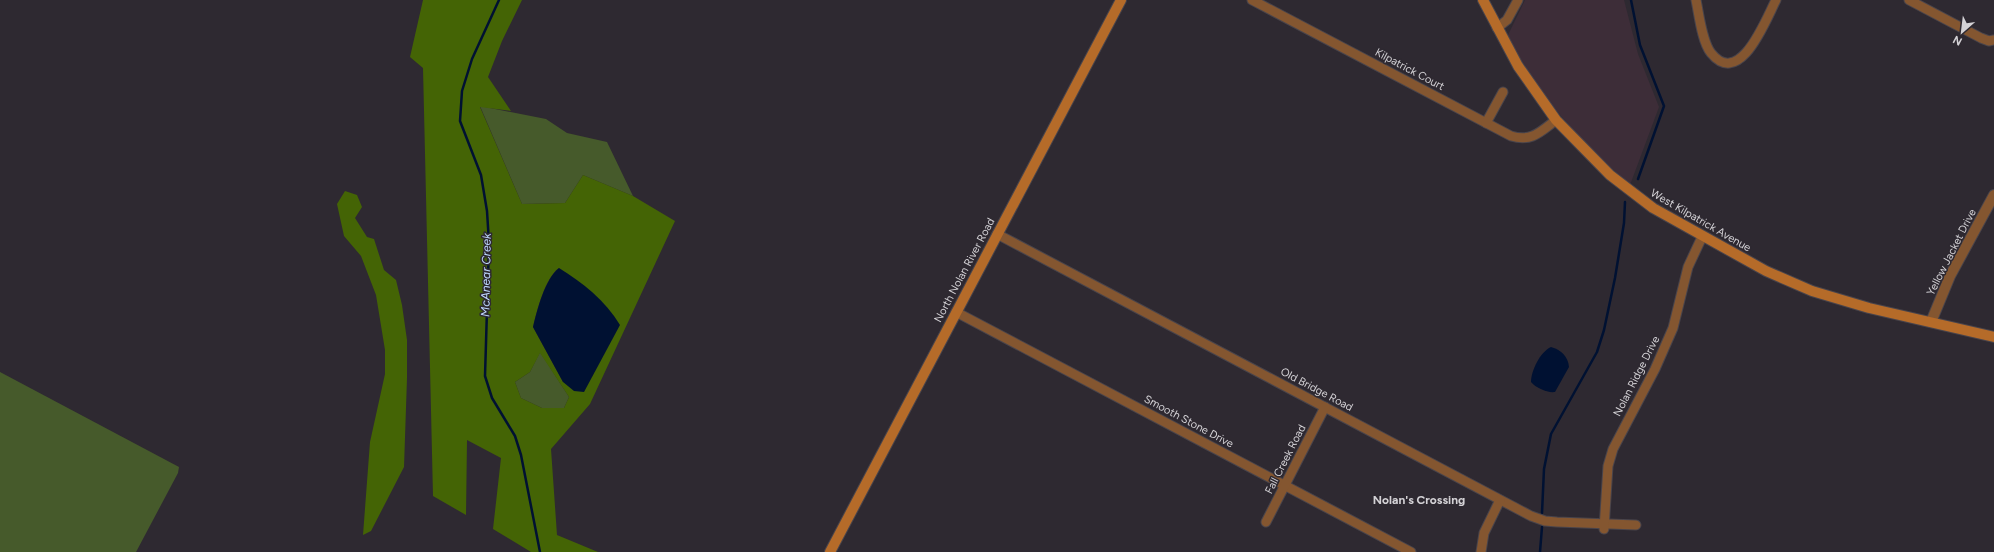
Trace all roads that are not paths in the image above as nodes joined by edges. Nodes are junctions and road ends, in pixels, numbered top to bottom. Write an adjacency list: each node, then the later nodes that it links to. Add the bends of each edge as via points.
1 (1121, 0): 14 (main road, North Nolan River Road)
2 (1252, 0): 12 (street, Kilpatrick Court)
3 (1483, 0): 8 (main road, West Kilpatrick Avenue)
4 (1518, 0): 8 (street, via 1507,20)
5 (1696, 0): 6 (street, via 1711,53 1722,62 1728,63 1735,62 1750,50)
6 (1776, 0)
7 (1909, 0): 9 (street, via 1981,38)
8 (1497, 28): 11 (main road, West Kilpatrick Avenue, via 1527,81)
9 (1994, 40)
10 (1504, 92): 12 (street)
11 (1556, 120): 12 (street, Kilpatrick Court, via 1525,139 1511,136); 15 (main road, West Kilpatrick Avenue, via 1621,184 1653,208)
12 (1486, 123)
13 (1994, 195): 17 (street, Yellow Jacket Drive, via 1950,276)
14 (997, 234): 16 (main road, North Nolan River Road); 19 (street, Old Bridge Road)
15 (1702, 237): 17 (main road, West Kilpatrick Avenue, via 1766,271 1812,291 1869,308); 24 (street, Nolan Ridge Drive, via 1688,267 1673,328 1655,369 1613,449 1608,466)
16 (956, 312): 20 (street, Smooth Stone Drive); 25 (main road, North Nolan River Road)
17 (1931, 322): 18 (main road, West Kilpatrick Avenue)
18 (1994, 336)
19 (1325, 407): 20 (street, Fall Creek Road); 21 (street, Old Bridge Road)
20 (1284, 486): 22 (street, Fall Creek Road); 26 (street, Smooth Stone Drive)
21 (1500, 500): 24 (street, Old Bridge Road, via 1539,520); 27 (street, via 1484,534)
22 (1266, 522)
23 (1636, 525): 24 (street, Old Bridge Road)
24 (1604, 527)
25 (830, 552)
26 (1411, 552)
27 (1481, 552)

